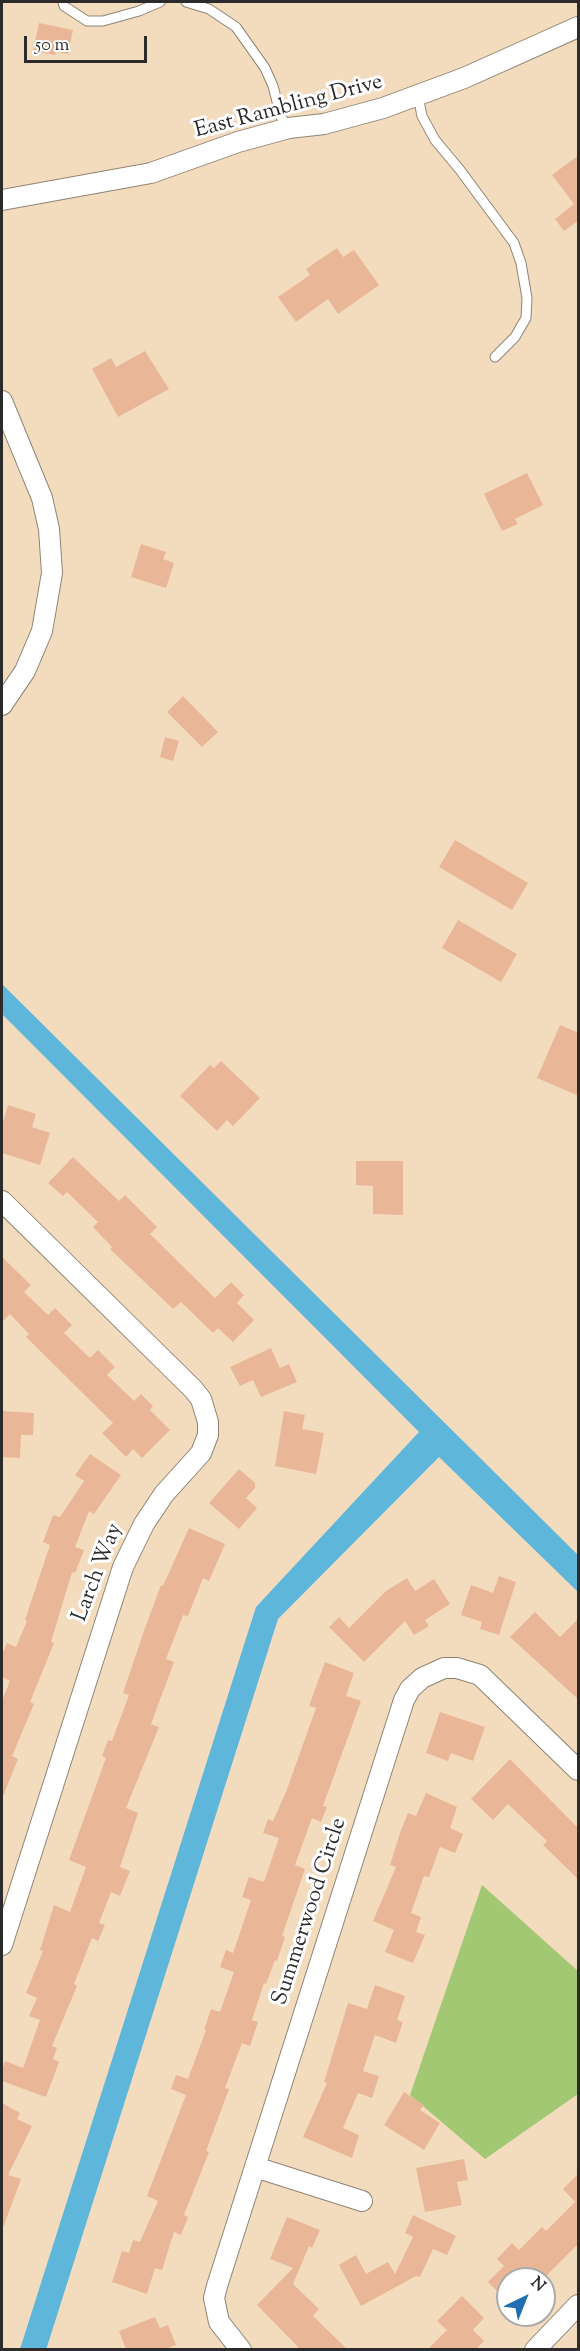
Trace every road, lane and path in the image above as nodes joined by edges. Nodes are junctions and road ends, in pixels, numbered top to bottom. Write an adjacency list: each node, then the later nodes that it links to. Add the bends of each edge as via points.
1 (63, 2): 2 (lane, via 87,21 103,21)
2 (160, 2)
3 (186, 2): 6 (lane, via 209,9 236,27 265,68 281,117)
4 (579, 27): 5 (street, East Rambling Drive)
5 (418, 96): 6 (street, East Rambling Drive, via 324,124); 8 (lane, via 422,116 435,140 514,243 521,262 526,318 515,337)
6 (289, 128): 7 (street, East Rambling Drive, via 152,173)
7 (2, 200)
8 (495, 357)
9 (2, 401): 10 (street, via 42,498 52,573 42,631 25,671)
10 (2, 705)
11 (2, 1201): 13 (street, Larch Way, via 193,1389 204,1404 208,1422 201,1453 164,1494 123,1567)
12 (579, 1770): 14 (street, Summerwood Circle, via 480,1675 444,1668 422,1678 410,1689)
13 (2, 1945)
14 (255, 2167): 15 (street); 17 (street, Summerwood Circle, via 214,2298 225,2333)
15 (362, 2201)
16 (579, 2305): 18 (street)
17 (242, 2349)
18 (535, 2349)

